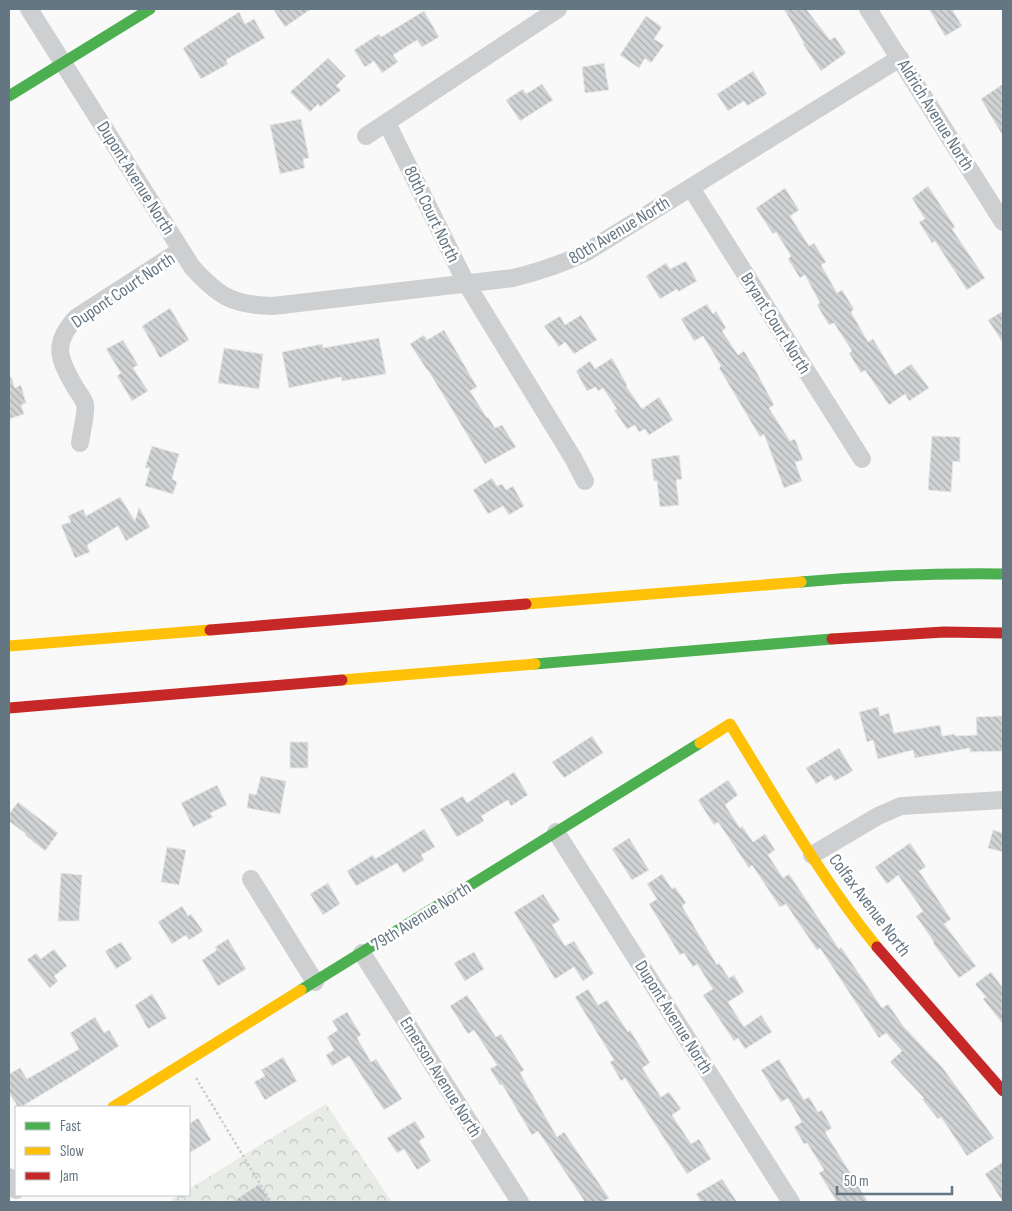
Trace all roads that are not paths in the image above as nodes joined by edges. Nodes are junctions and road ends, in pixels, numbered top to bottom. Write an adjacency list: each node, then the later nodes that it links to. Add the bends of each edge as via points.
1 (29, 9): 6 (street, Dupont Avenue North)
2 (150, 9): 6 (main road)
3 (558, 9): 8 (street)
4 (868, 9): 5 (street, Aldrich Avenue North)
5 (900, 58): 10 (street, 80th Avenue North); 11 (street, Aldrich Avenue North)
6 (62, 62): 7 (main road); 12 (street, Dupont Avenue North)
7 (9, 96)
8 (386, 123): 9 (street); 13 (street, 80th Court North)
9 (366, 136)
10 (691, 188): 13 (street, 80th Avenue North, via 563,264 513,278); 16 (street, Bryant Court North)
11 (1003, 222)
12 (181, 250): 14 (street, Dupont Avenue North, via 208,285 228,298 250,305); 15 (street, Dupont Court North, via 77,317 66,328 60,342 60,358 85,405)
13 (466, 283): 14 (street, 80th Avenue North); 17 (street, 80th Court North)
14 (273, 306)
15 (80, 443)
16 (862, 458)
17 (585, 481)
18 (1003, 574): 20 (main road, via 874,576)
19 (1003, 633): 21 (main road, via 869,636)
20 (9, 646)
21 (9, 708)
22 (730, 724): 24 (main road, 79th Avenue North); 25 (main road, Colfax Avenue North)
23 (1003, 800): 25 (street, via 901,806)
24 (556, 832): 27 (main road, 79th Avenue North); 34 (street, Dupont Avenue North)
25 (812, 855): 29 (main road, Colfax Avenue North, via 853,916 896,970)
26 (251, 879): 28 (street)
27 (362, 953): 28 (main road, 79th Avenue North); 33 (street, Emerson Avenue North)
28 (315, 982): 30 (main road, 79th Avenue North)
29 (1003, 1091)
30 (115, 1106)
31 (9, 1177): 32 (street)
32 (15, 1188)
33 (520, 1202)
34 (791, 1202)

